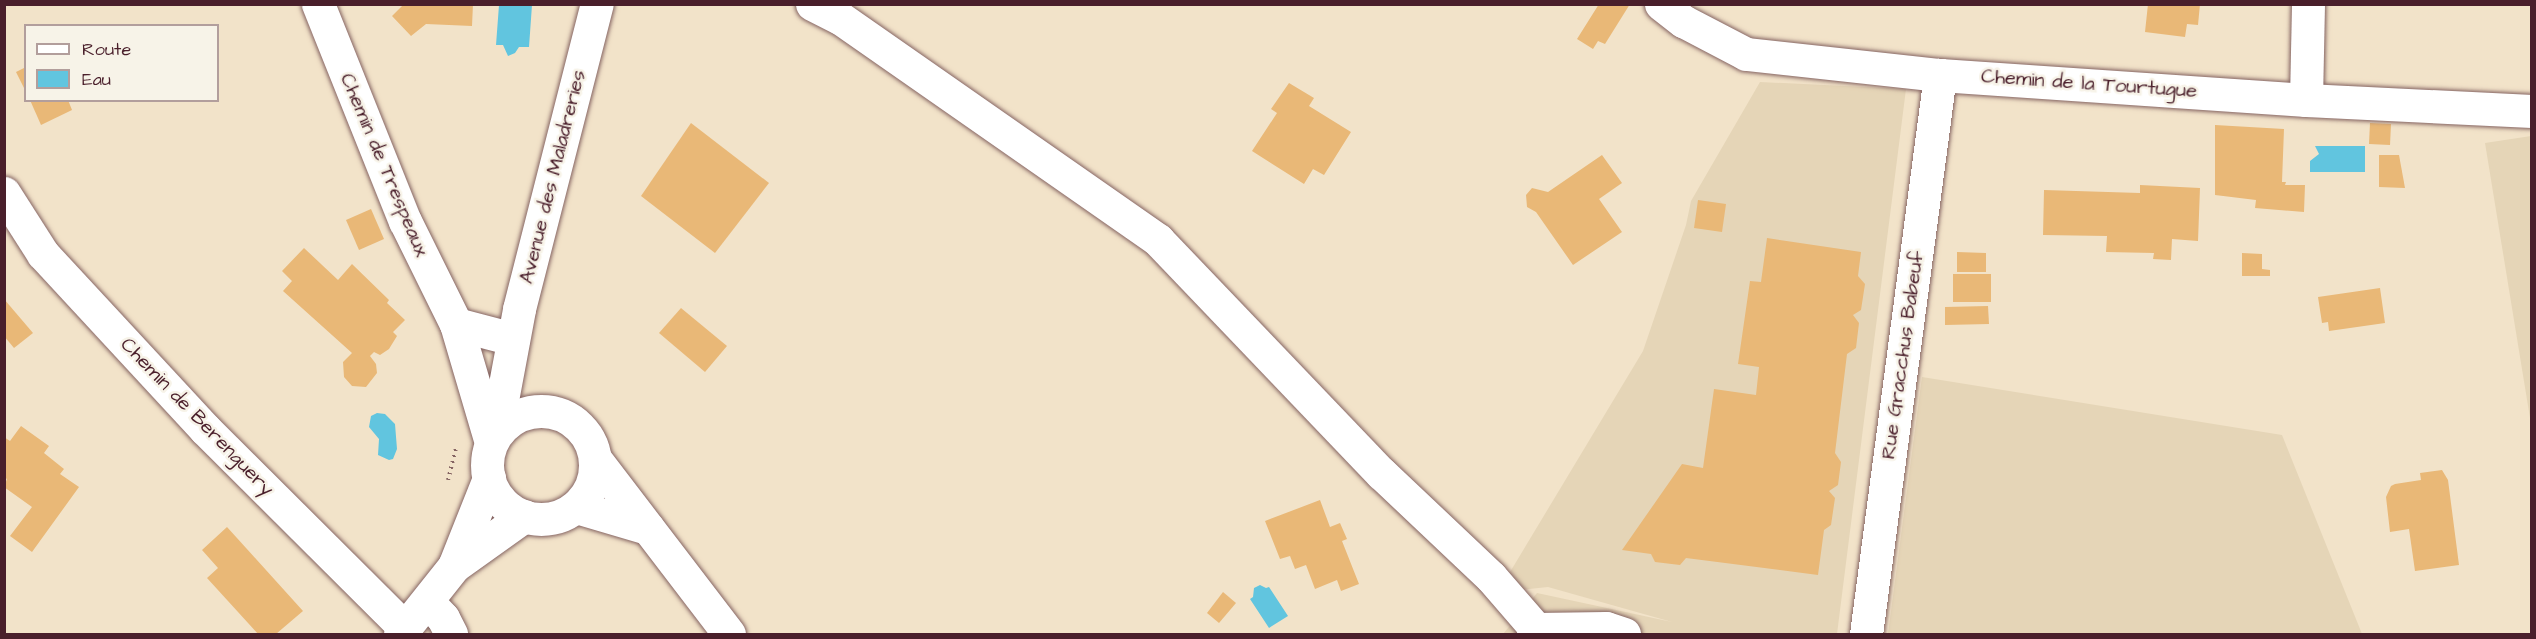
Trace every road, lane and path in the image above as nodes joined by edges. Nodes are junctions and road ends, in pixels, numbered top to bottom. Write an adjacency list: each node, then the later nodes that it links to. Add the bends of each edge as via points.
1 (318, 4): 10 (street, Chemin de Trespeaux, via 405,221)
2 (597, 4): 11 (street, Avenue des Maladreries)
3 (812, 4): 24 (street, via 840,18 1158,240 1382,473 1491,577)
4 (1661, 4): 6 (street, Chemin de la Tourtugue, via 1683,21 1746,54)
5 (2308, 4): 7 (street)
6 (1941, 75): 7 (street, Chemin de la Tourtugue); 28 (street, Rue Gracchus Babeuf)
7 (2306, 100): 8 (street, Chemin de la Tourtugue)
8 (2532, 111)
9 (4, 193): 23 (street, Chemin de Berenguery, via 43,254 205,429)
10 (456, 324): 11 (street); 13 (street, Chemin de Trespeaux)
11 (512, 345): 12 (street); 13 (street, Avenue des Maladreries)
12 (534, 411): 13 (street, via 510,421); 15 (street, via 551,411 582,428)
13 (496, 436): 16 (street, via 487,461)
14 (457, 444): 17 (path)
15 (596, 460): 18 (street, via 591,486); 20 (street)
16 (489, 478): 19 (street, via 496,495 508,508); 21 (street)
17 (445, 488)
18 (576, 507): 19 (street, via 560,516); 20 (street)
19 (524, 516): 21 (street)
20 (648, 528): 26 (street)
21 (454, 566): 22 (street)
22 (428, 602): 23 (street); 25 (street)
23 (403, 632)
24 (1534, 632): 27 (street, via 1606,628)
25 (451, 634)
26 (729, 634)
27 (1624, 634)
28 (1866, 634)

